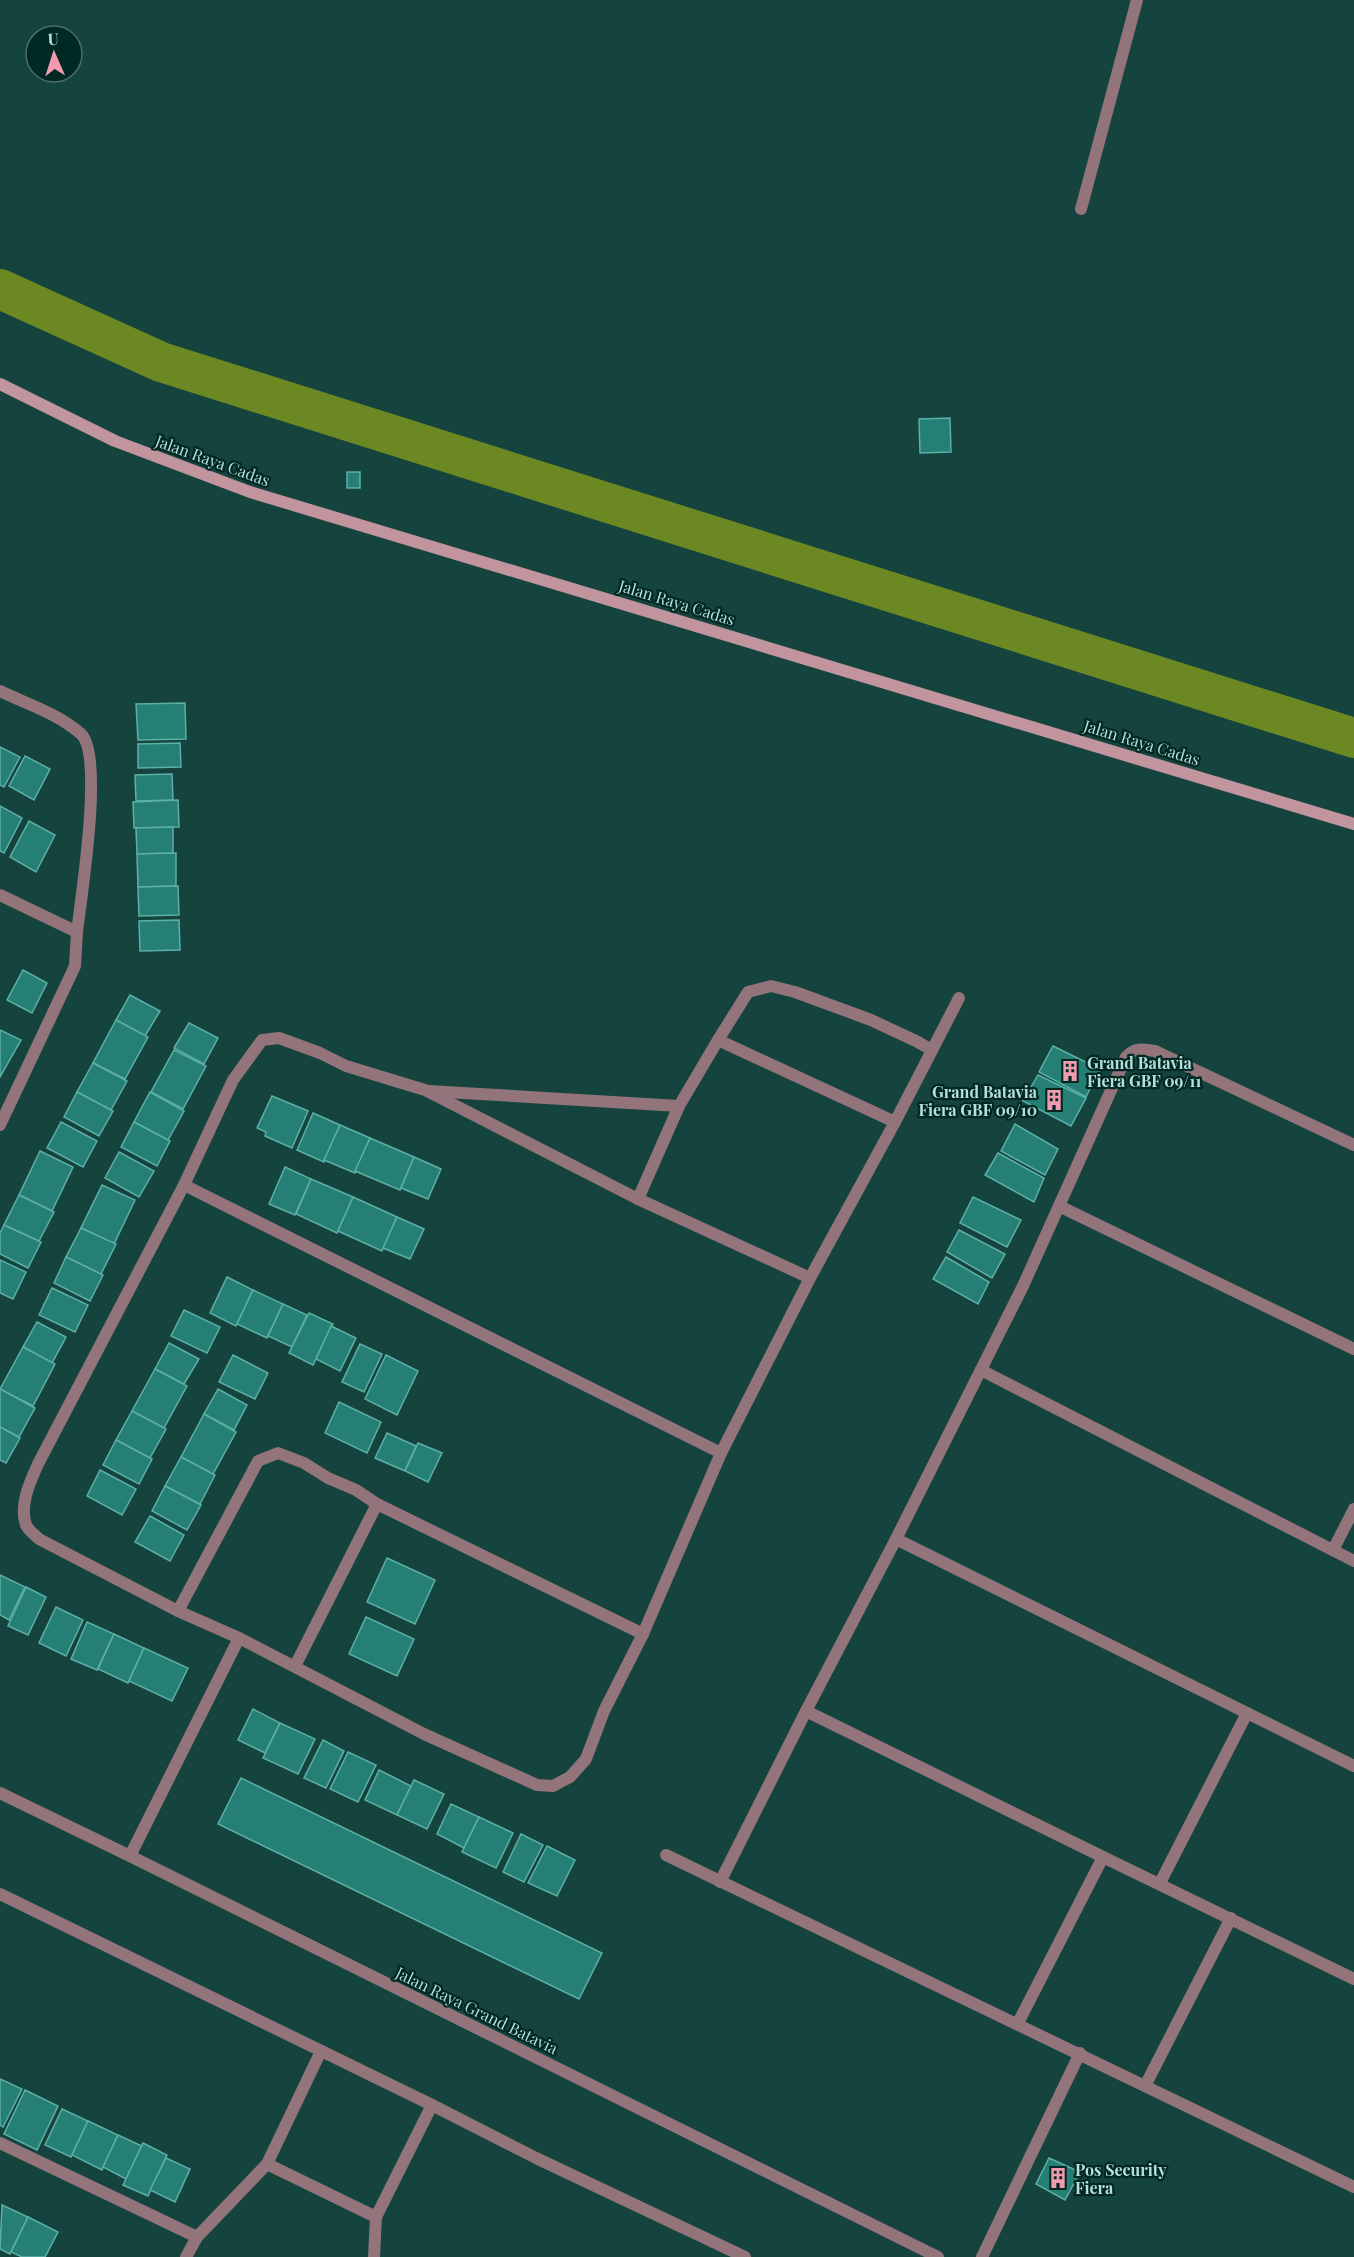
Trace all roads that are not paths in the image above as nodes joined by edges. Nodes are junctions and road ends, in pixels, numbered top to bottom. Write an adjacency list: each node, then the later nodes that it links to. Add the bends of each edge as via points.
1 (1137, 0): 2 (street)
2 (1081, 209)
3 (0, 384): 5 (street, Jalan Raya Cadas, via 115,441 250,492)
4 (0, 692): 7 (street, via 62,720 83,735 91,758 92,788)
5 (1354, 824)
6 (0, 895): 7 (street)
7 (77, 932): 13 (street, via 75,966)
8 (959, 998): 10 (street)
9 (718, 1040): 10 (street, via 748,992 771,986 871,1020); 12 (street); 14 (street)
10 (932, 1050): 14 (street)
11 (425, 1090): 12 (street); 17 (street, via 346,1066 279,1038 262,1040 233,1080); 18 (street)
12 (679, 1106): 18 (street)
13 (3, 1109): 15 (street)
14 (895, 1122): 20 (street)
15 (0, 1125)
16 (1354, 1145): 19 (street, via 1177,1060 1141,1048 1131,1051 1126,1058)
17 (184, 1185): 23 (street); 29 (street, via 38,1464 27,1490 24,1512 27,1526 39,1539)
18 (638, 1199): 20 (street)
19 (1059, 1206): 21 (street); 22 (street)
20 (810, 1278): 23 (street)
21 (1354, 1349)
22 (981, 1370): 26 (street); 27 (street)
23 (721, 1453): 30 (street)
24 (377, 1504): 29 (street, via 304,1463 278,1453 258,1461); 30 (street); 32 (street)
25 (1354, 1509): 27 (street)
26 (896, 1539): 33 (street); 34 (street)
27 (1333, 1550): 28 (street)
28 (1354, 1561)
29 (178, 1611): 31 (street)
30 (644, 1634): 32 (street, via 604,1711 586,1759 570,1777 553,1786 537,1785 424,1734)
31 (238, 1638): 32 (street); 38 (street)
32 (295, 1666)
33 (806, 1711): 39 (street); 40 (street)
34 (1246, 1713): 35 (street); 41 (street)
35 (1354, 1766)
36 (0, 1793): 38 (street, Jalan Raya Grand Batavia)
37 (666, 1855): 40 (street)
38 (130, 1856): 58 (street, Jalan Raya Grand Batavia)
39 (1102, 1857): 41 (street); 45 (street)
40 (720, 1882): 45 (street)
41 (1160, 1883): 43 (street)
42 (0, 1894): 46 (street)
43 (1231, 1918): 44 (street); 48 (street)
44 (1354, 1979)
45 (1018, 2023): 47 (street)
46 (321, 2052): 49 (street); 51 (street)
47 (1080, 2053): 48 (street); 59 (street)
48 (1145, 2086): 52 (street)
49 (432, 2105): 53 (street); 57 (street)
50 (0, 2143): 54 (street)
51 (267, 2164): 53 (street); 54 (street)
52 (1354, 2187)
53 (376, 2217): 56 (street)
54 (197, 2237): 55 (street)
55 (186, 2257)
56 (374, 2257)
57 (745, 2257)
58 (938, 2257)
59 (982, 2257)

